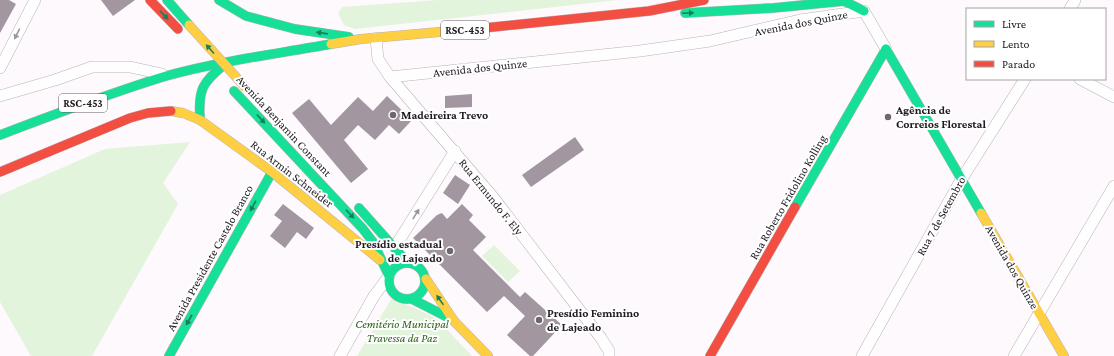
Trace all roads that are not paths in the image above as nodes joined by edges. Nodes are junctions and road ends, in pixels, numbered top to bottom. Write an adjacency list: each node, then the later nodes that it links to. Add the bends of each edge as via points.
1 (35, 0): 14 (street, one-way to 14)
2 (150, 0): 8 (main road, one-way to 8)
3 (167, 0): 19 (main road, Avenida Benjamin Constant, one-way to 3, bridge)
4 (219, 0): 10 (main road, one-way to 4, via 295,29 253,18)
5 (704, 0): 6 (main road, RSC-453)
6 (649, 11): 7 (main road, one-way to 7, via 682,14 844,1); 9 (main road, RSC-453)
7 (864, 11): 11 (street, Avenida dos Quinze); 16 (street, Avenida dos Quinze, via 800,20 702,42 640,51)
8 (180, 32)
9 (376, 38): 10 (main road, RSC-453); 16 (street, Rua Ermundo F. Ely, via 378,59)
10 (361, 39): 13 (main road, RSC-453)
11 (886, 49): 27 (main road, Avenida dos Quinze); 42 (main road, Rua Roberto Fridolino Kolling)
12 (204, 57): 31 (main road, Avenida Benjamin Constant, one-way to 31, via 363,229 373,242)
13 (226, 62): 15 (main road, RSC-453); 22 (main road, via 203,82 200,88)
14 (0, 68)
15 (168, 76): 20 (street, via 130,67 92,67); 23 (main road, RSC-453, via 114,92)
16 (390, 77): 24 (street, Rua Ermundo F. Ely)
17 (1024, 80): 27 (street, Rua 7 de Setembro)
18 (1082, 80): 21 (street)
19 (248, 91)
20 (0, 96)
21 (1114, 97)
22 (200, 120): 25 (main road, Rua Armin Schneider, via 172,110 146,112); 26 (main road, Rua Armin Schneider)
23 (0, 135)
24 (454, 151): 30 (street, one-way to 24); 41 (street, Rua Ermundo F. Ely, via 493,197 601,338 609,351)
25 (0, 172)
26 (272, 172): 31 (main road, Rua Armin Schneider, via 278,183); 38 (main road, Avenida Presidente Castelo Branco, one-way to 38)
27 (961, 180): 36 (main road, Avenida dos Quinze); 43 (street, Rua 7 de Setembro)
28 (1114, 186): 36 (street)
29 (352, 202): 30 (main road)
30 (395, 247): 32 (main road)
31 (380, 260): 33 (main road, Avenida Benjamin Constant)
32 (407, 262): 33 (main road, via 394,268); 34 (main road, via 420,267)
33 (389, 276): 35 (main road, via 392,291 404,299); 39 (street, via 374,296)
34 (426, 280): 35 (main road, via 421,294); 37 (main road, one-way to 34)
35 (412, 299): 37 (main road)
36 (1040, 315): 44 (street); 45 (main road, Avenida dos Quinze)
37 (454, 321): 40 (main road)
38 (169, 356)
39 (340, 356)
40 (488, 356)
41 (609, 356)
42 (710, 356)
43 (862, 356)
44 (1014, 356)
45 (1064, 356)

